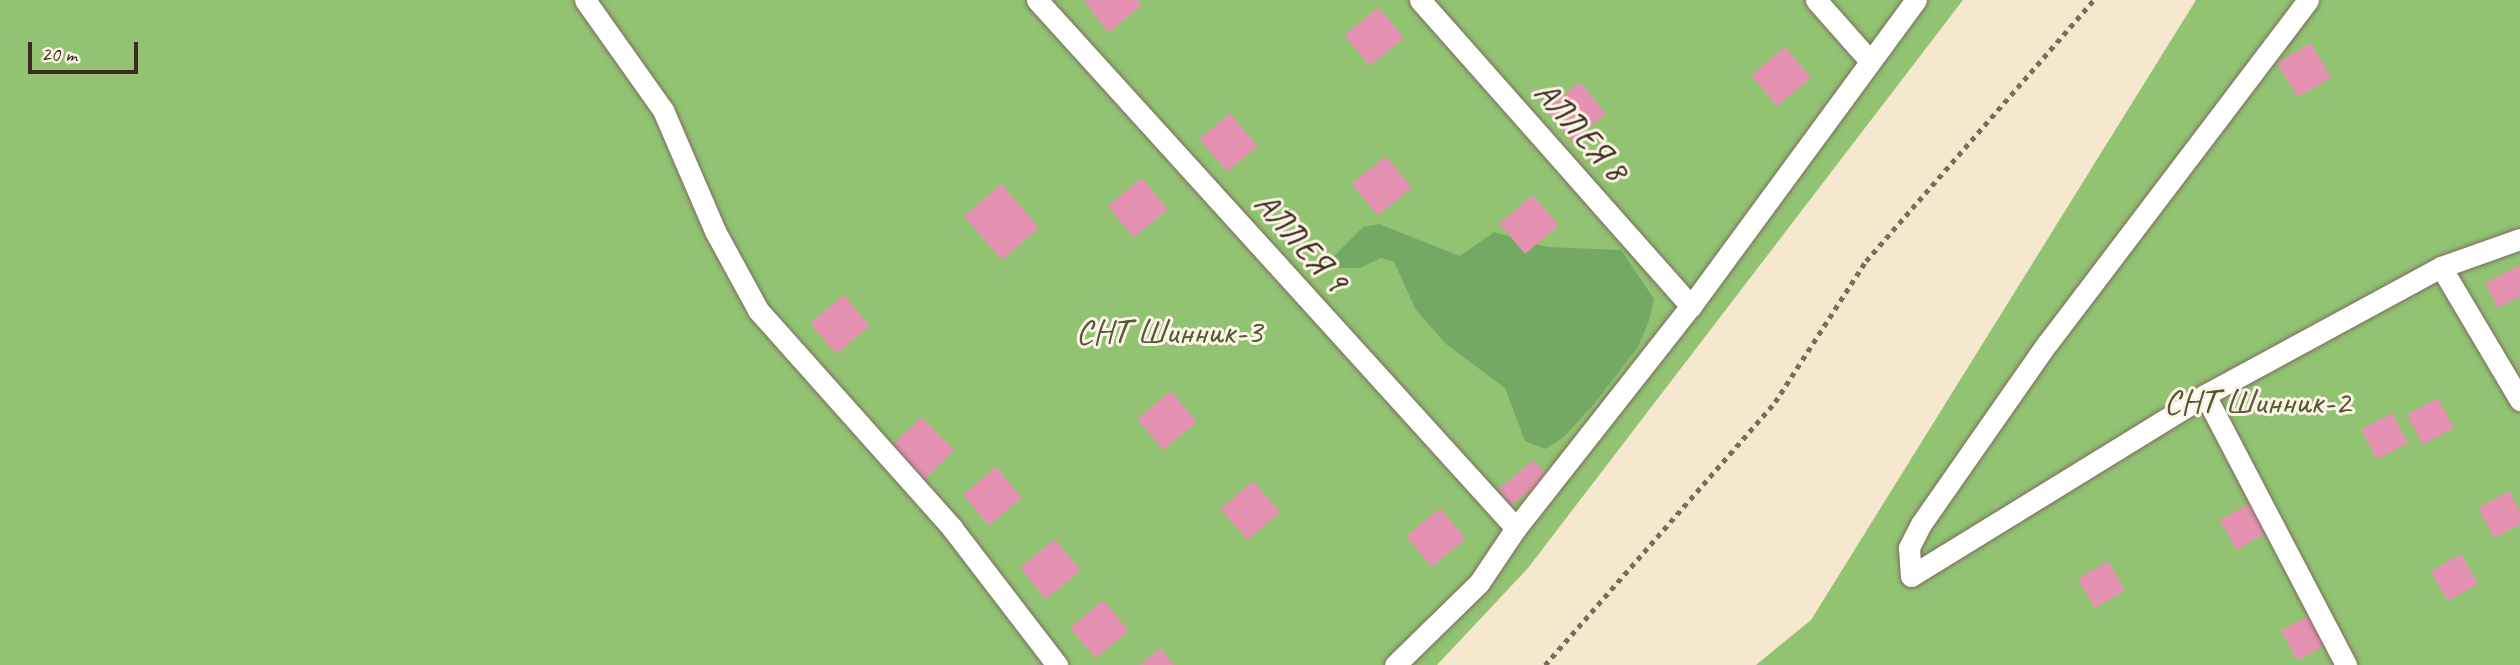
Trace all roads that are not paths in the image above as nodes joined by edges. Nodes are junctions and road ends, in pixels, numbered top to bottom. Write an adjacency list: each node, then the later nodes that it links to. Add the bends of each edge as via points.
1 (585, 0): 14 (lane, via 663,110 715,231 758,310 952,528)
2 (1037, 0): 13 (lane, АЛЛЕЯ 9)
3 (1420, 0): 10 (lane, АЛЛЕЯ 8)
4 (1816, 0): 7 (lane)
5 (1916, 0): 7 (lane)
6 (2308, 0): 11 (lane, via 2048,342 1921,524 1909,548 1911,576)
7 (1870, 61): 10 (lane)
8 (2520, 239): 9 (lane)
9 (2441, 267): 11 (lane); 12 (lane)
10 (1691, 306): 13 (lane)
11 (2205, 395): 16 (lane)
12 (2520, 400)
13 (1516, 528): 15 (lane, via 1479,583)
14 (1057, 665)
15 (1395, 665)
16 (2346, 665)

